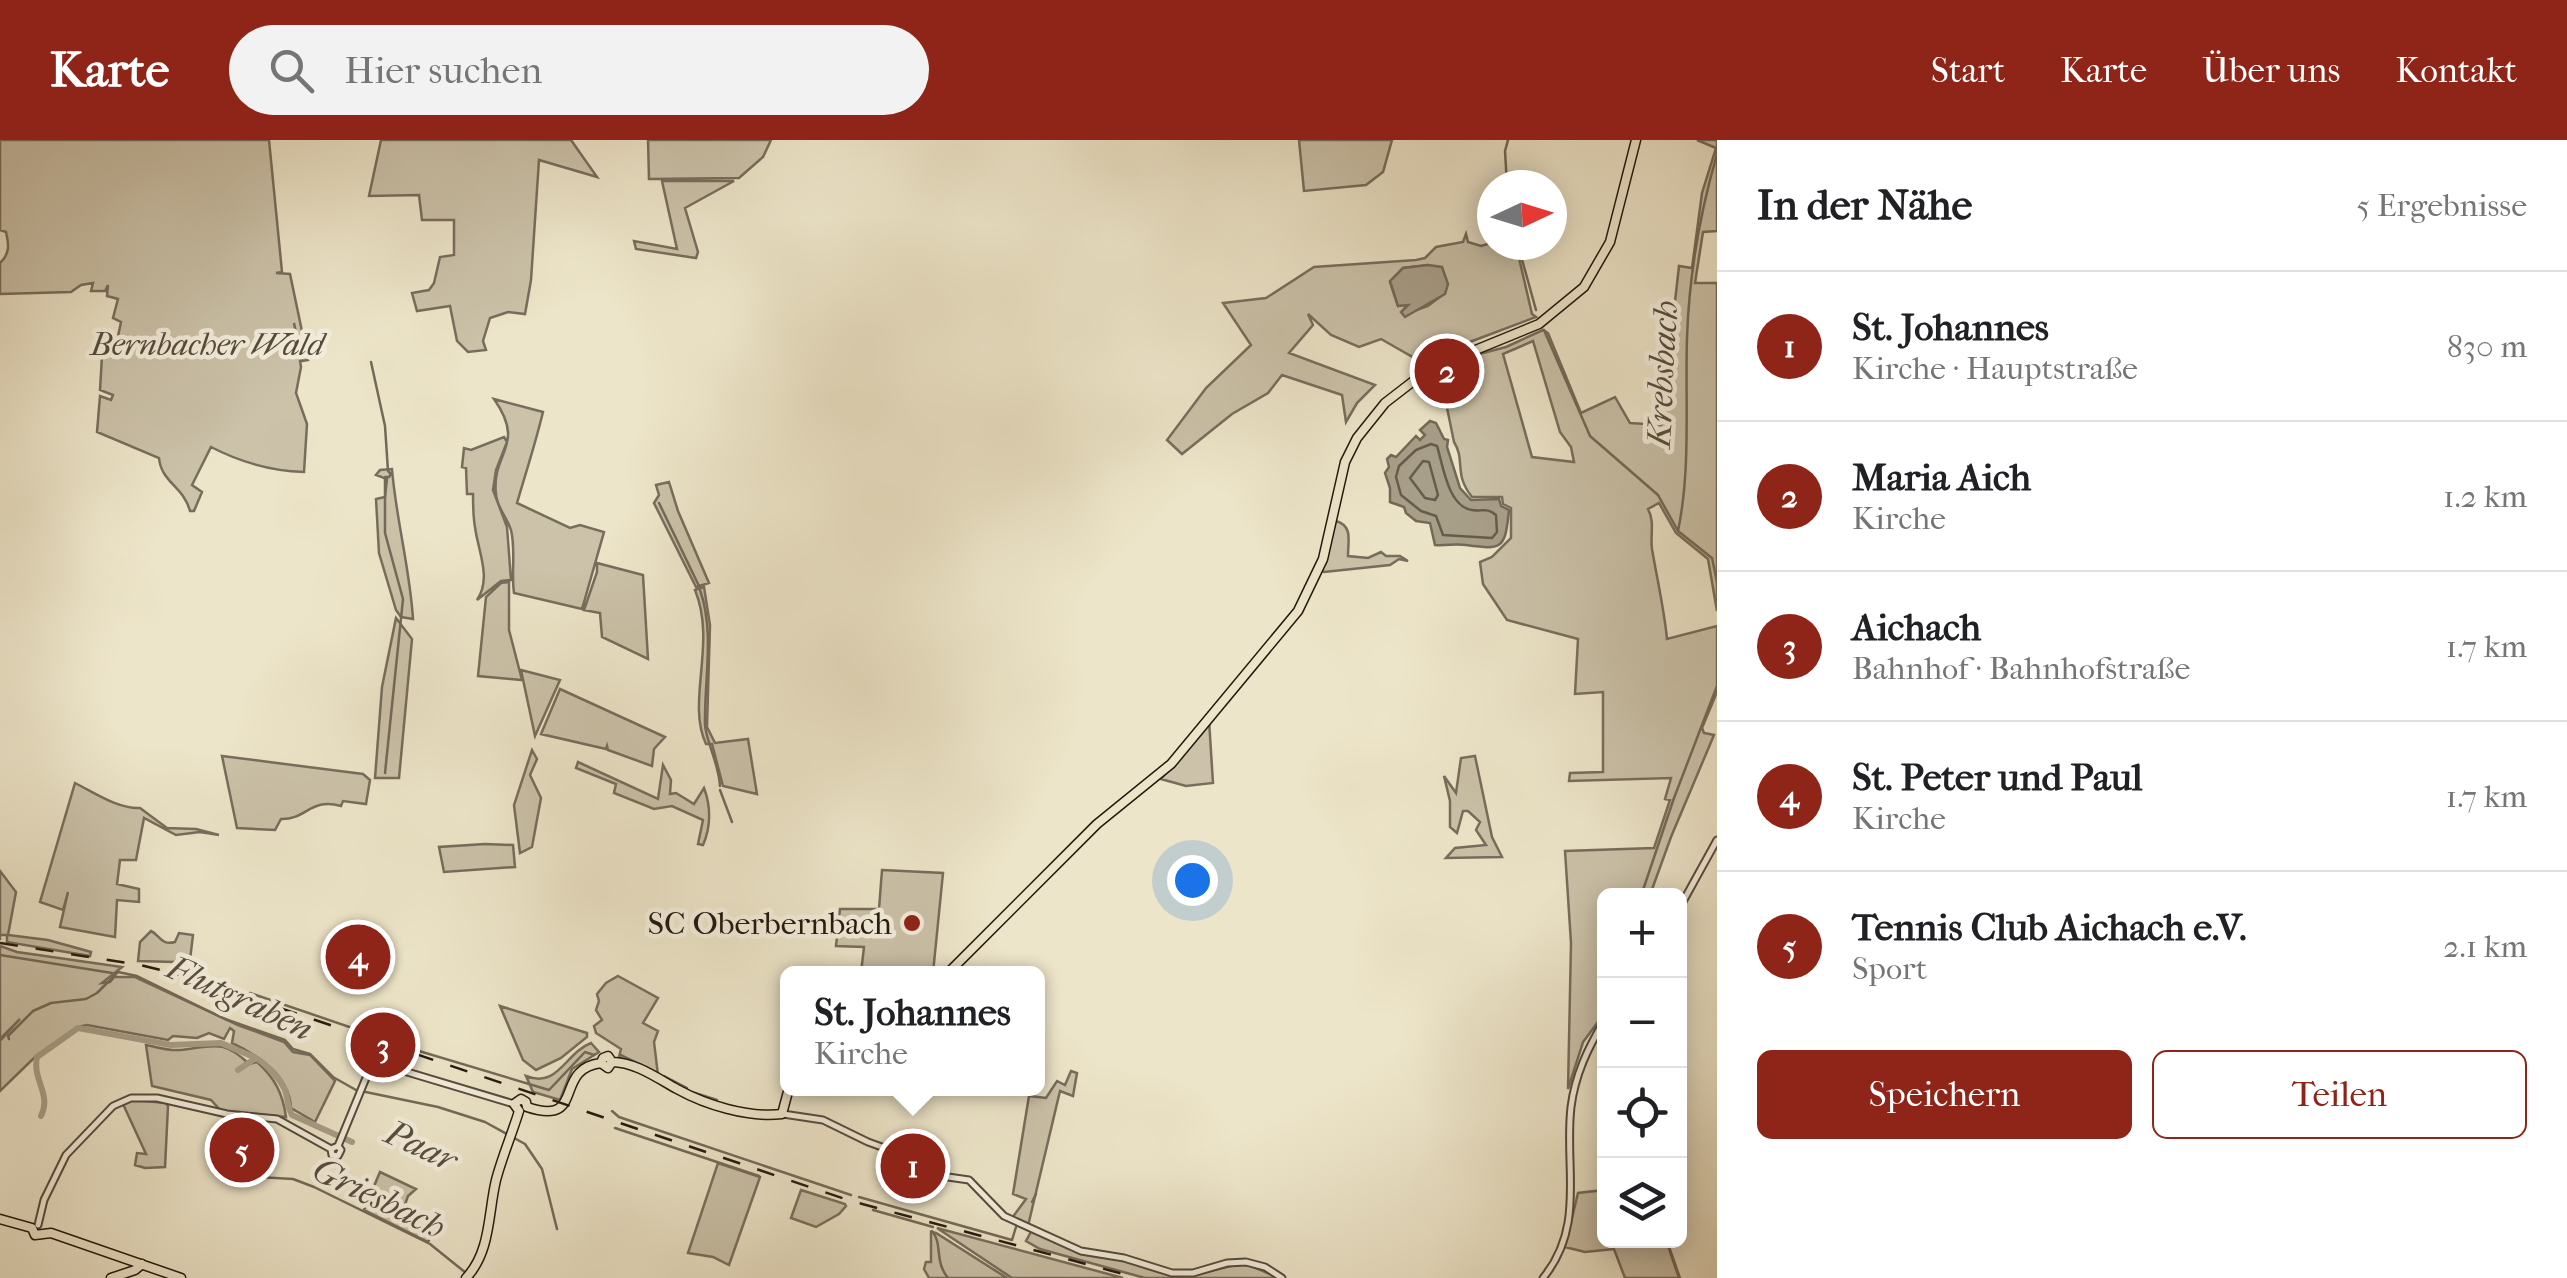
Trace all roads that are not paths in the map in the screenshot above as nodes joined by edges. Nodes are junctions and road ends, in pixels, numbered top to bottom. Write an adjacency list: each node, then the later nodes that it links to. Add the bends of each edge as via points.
1 (1636, 140): 4 (main road, via 1610,242 1584,287 1539,324 1429,369 1385,403 1345,462 1323,559 1298,611 1171,764 1101,822)
2 (1717, 840): 3 (street)
3 (1687, 894)
4 (955, 966)
5 (1597, 1034): 16 (street, via 1573,1096 1568,1230)
6 (787, 1096): 8 (main road)
7 (520, 1107): 8 (main road, via 558,1109 577,1072 606,1056 712,1104); 10 (street, via 380,1063 370,1068 341,1139 330,1149 277,1119 131,1098 113,1106 66,1155); 14 (main road, via 483,1248)
8 (782, 1114): 15 (street, via 828,1122 915,1158 934,1176 969,1180 1002,1214 1075,1248 1176,1274 1246,1262)
9 (0, 1219): 10 (main road)
10 (37, 1228): 11 (main road)
11 (139, 1262): 12 (main road); 13 (main road)
12 (111, 1278)
13 (181, 1278)
14 (466, 1278)
15 (1282, 1278)
16 (1544, 1278)

